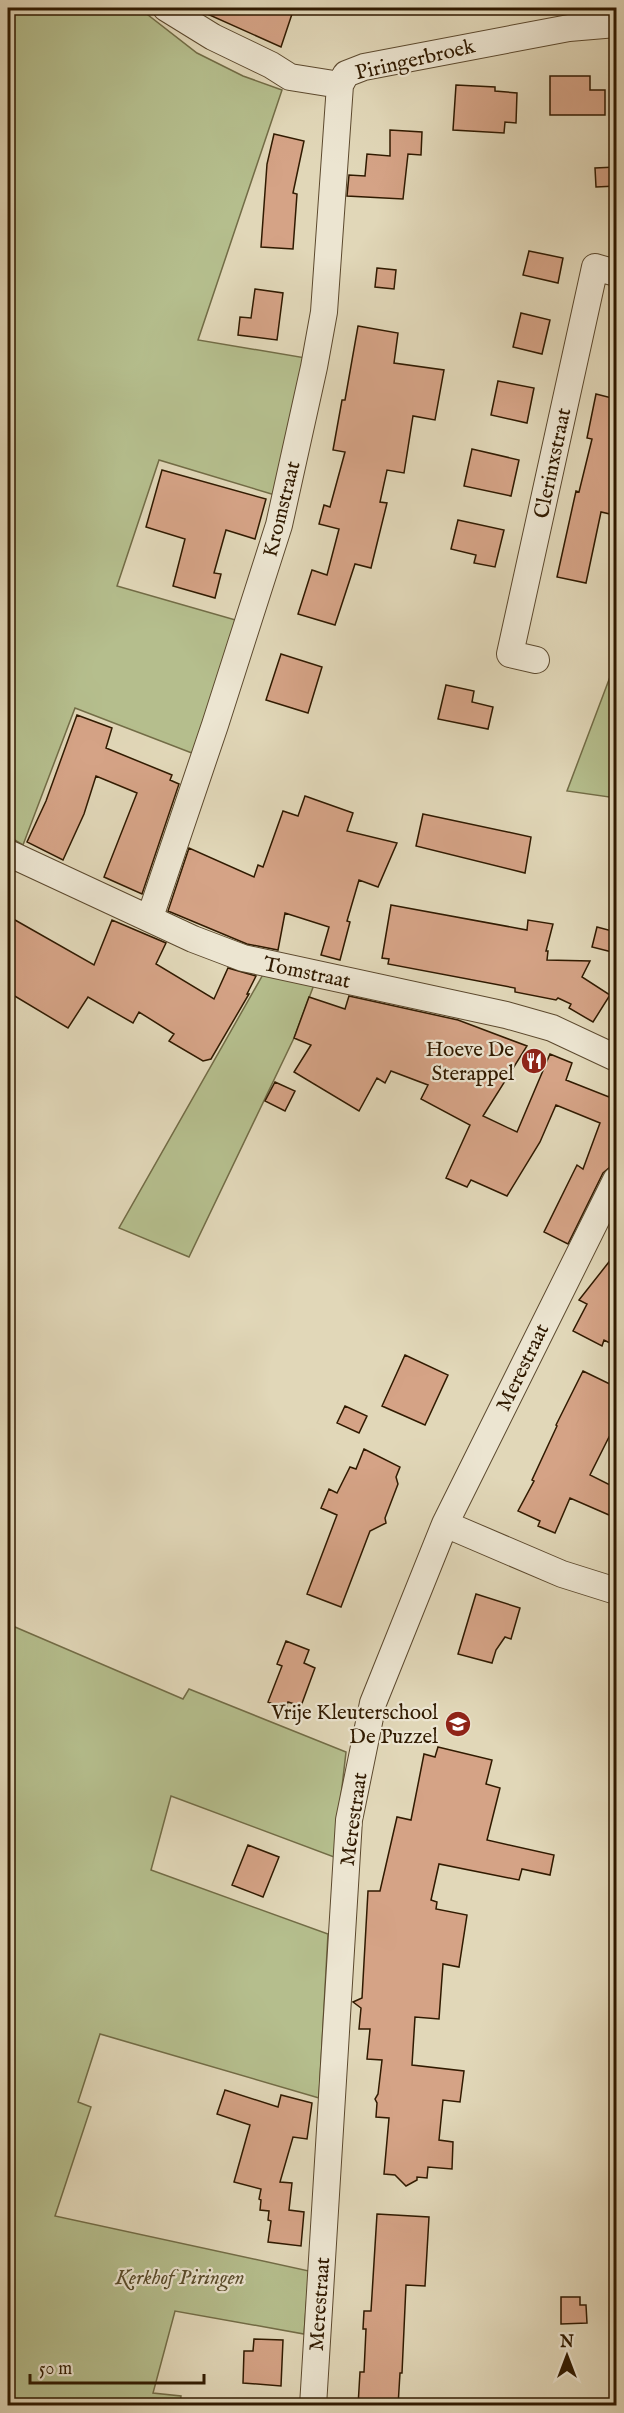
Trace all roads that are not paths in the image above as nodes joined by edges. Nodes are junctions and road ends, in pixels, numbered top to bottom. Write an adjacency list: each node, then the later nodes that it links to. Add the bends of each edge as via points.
1 (166, 8): 3 (street, Piringerbroek, via 290,77)
2 (616, 24): 3 (street, Piringerbroek, via 569,28 364,67 346,74)
3 (340, 85): 7 (street, Kromstraat, via 324,312 279,525)
4 (616, 273): 5 (street, Clerinxstraat, via 595,267 510,654)
5 (536, 660)
6 (8, 853): 7 (street, Tomstraat)
7 (150, 917): 8 (street, Tomstraat, via 243,958 506,1015 552,1028)
8 (616, 1058)
9 (616, 1180): 10 (street, Merestraat)
10 (445, 1524): 11 (street, via 562,1574); 12 (street, Merestraat, via 373,1703 349,1820)
11 (616, 1591)
12 (313, 2406)

